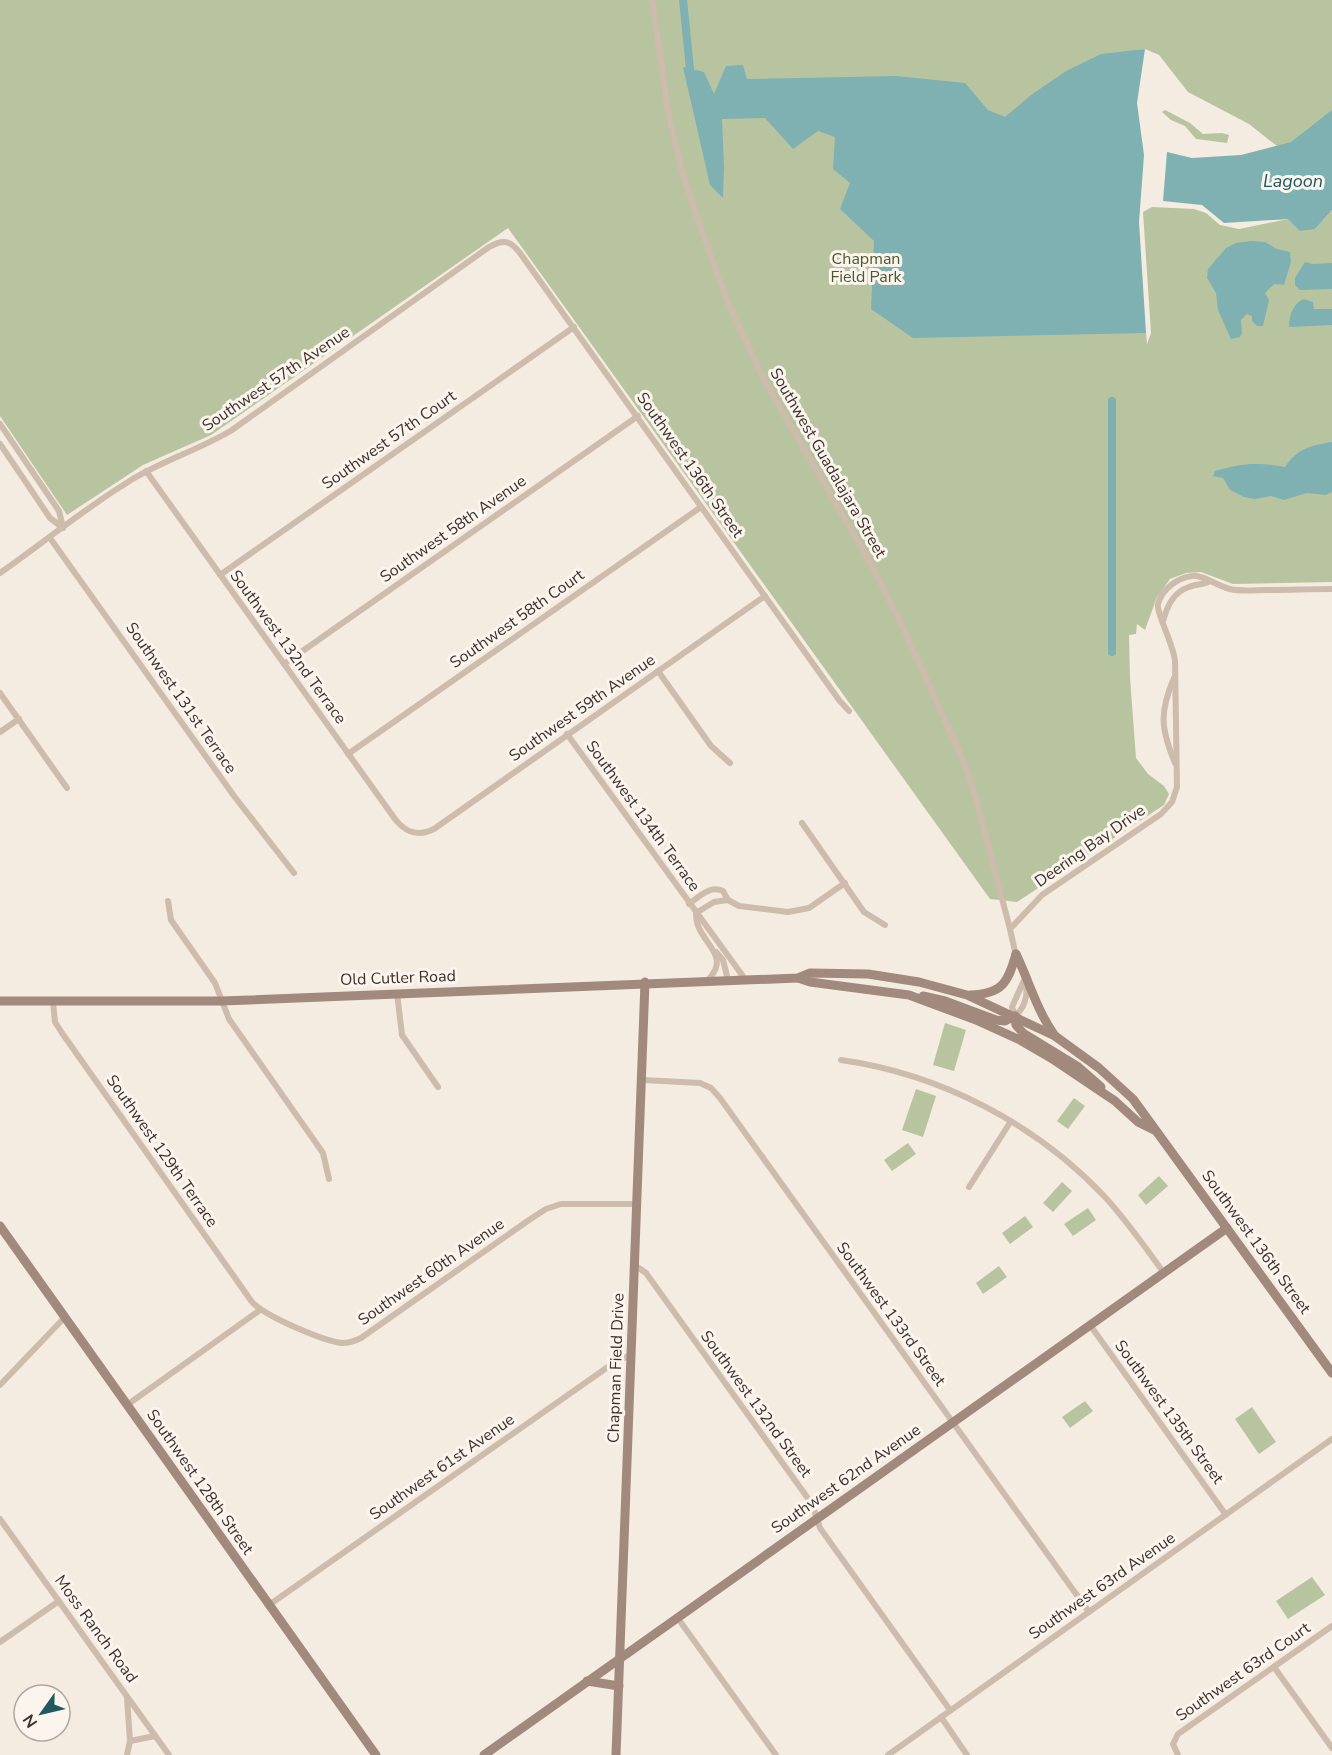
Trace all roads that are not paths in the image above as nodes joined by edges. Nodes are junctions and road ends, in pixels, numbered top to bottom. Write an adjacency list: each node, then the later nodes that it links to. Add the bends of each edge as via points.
1 (652, 0): 38 (street, Southwest Guadalajara Street, via 669,117 682,171 729,305 764,380 871,564 950,731 968,773)
2 (504, 241): 3 (street, Southwest 136th Street, via 517,249); 7 (street, Southwest 57th Avenue, via 489,247 232,430)
3 (574, 327): 4 (street, Southwest 136th Street); 12 (street, Southwest 57th Court)
4 (638, 416): 8 (street, Southwest 136th Street); 17 (street, Southwest 58th Avenue)
5 (0, 424): 9 (street, via 59,511)
6 (0, 444): 9 (street, via 50,518)
7 (146, 471): 9 (street, Southwest 57th Avenue); 12 (street, Southwest 132nd Terrace)
8 (702, 507): 15 (street, Southwest 136th Street); 25 (street, Southwest 58th Court)
9 (63, 528): 10 (street, Southwest 57th Avenue)
10 (50, 538): 11 (street, Southwest 57th Avenue); 31 (street, Southwest 131st Terrace, via 234,796)
11 (0, 573)
12 (220, 575): 17 (street, Southwest 132nd Terrace)
13 (1208, 582): 14 (street, Deering Bay Drive, via 1239,591); 16 (street, via 1177,593); 16 (street, Deering Bay Drive, via 1203,576 1190,576 1166,590 1158,605)
14 (1332, 589)
15 (765, 596): 18 (street, Southwest 59th Avenue); 21 (street, Southwest 136th Street)
16 (1163, 622): 19 (street, Deering Bay Drive, via 1174,651)
17 (285, 664): 25 (street, Southwest 132nd Terrace)
18 (658, 671): 24 (street, Southwest 59th Avenue); 26 (street, via 711,746)
19 (1175, 676): 27 (street, Deering Bay Drive); 27 (street, Deering Bay Drive, via 1163,707 1164,732)
20 (0, 693): 22 (street)
21 (849, 711)
22 (19, 719): 23 (street); 28 (street)
23 (0, 732)
24 (567, 734): 30 (street, Southwest 59th Avenue, via 434,829); 35 (street, Southwest 134th Terrace)
25 (348, 754): 30 (street, Southwest 132nd Terrace, via 398,823)
26 (730, 763)
27 (1177, 766): 38 (street, Deering Bay Drive, via 1175,795 1164,812 1042,895)
28 (67, 788)
29 (802, 823): 32 (street)
30 (412, 833)
31 (294, 873)
32 (845, 883): 33 (street, via 809,908 793,912 745,907); 37 (street, via 864,912)
33 (728, 900): 35 (street, via 716,888); 36 (street, via 714,902)
34 (168, 901): 50 (street, via 171,921 215,983)
35 (689, 904): 36 (street, Southwest 134th Terrace)
36 (696, 914): 39 (street, Southwest 134th Terrace, via 696,925); 42 (street, Southwest 134th Terrace)
37 (885, 925)
38 (1010, 929): 40 (street)
39 (713, 950): 43 (street, Southwest 134th Terrace, via 721,957); 44 (street, via 717,967)
40 (1016, 954): 48 (street, via 1000,987 984,995); 52 (street, via 1024,978 1012,1007); 54 (street, via 1041,1014)
41 (798, 978): 42 (street, Old Cutler Road); 47 (street, Old Cutler Road); 48 (street, Old Cutler Road, via 810,973 868,974)
42 (746, 979): 43 (street, Old Cutler Road)
43 (728, 980): 44 (street, Old Cutler Road)
44 (707, 981): 45 (street, Old Cutler Road)
45 (645, 982): 46 (street, Old Cutler Road); 56 (street, Chapman Field Drive)
46 (398, 993): 50 (street, Old Cutler Road); 57 (street, via 402,1035)
47 (909, 995): 52 (street, via 945,1001 996,1020); 53 (street, Old Cutler Road)
48 (967, 995): 52 (street, Old Cutler Road)
49 (0, 1001): 51 (street, Old Cutler Road)
50 (222, 1001): 51 (street, Old Cutler Road); 61 (street, via 229,1019 323,1153)
51 (53, 1002): 68 (street, Southwest 129th Terrace, via 55,1022 62,1033)
52 (1015, 1016): 54 (street, Southwest 136th Street); 58 (street, via 1023,1033 1077,1066)
53 (1005, 1033): 58 (street, Southwest 136th Street, via 1051,1058)
54 (1055, 1036): 60 (street, Southwest 136th Street, via 1133,1099)
55 (841, 1060): 59 (street, via 924,1080)
56 (643, 1080): 63 (street, Chapman Field Drive); 75 (street, Southwest 133rd Street, via 700,1083 715,1092)
57 (438, 1087)
58 (1114, 1101): 60 (street, Southwest 136th Street)
59 (1011, 1121): 62 (street); 67 (street, via 1094,1185)
60 (1154, 1130): 65 (street, Southwest 136th Street)
61 (329, 1179)
62 (969, 1187)
63 (638, 1204): 66 (street, Chapman Field Drive); 68 (street, Southwest 60th Avenue, via 569,1203 546,1209 350,1342 326,1338)
64 (0, 1226): 69 (street, Southwest 128th Street)
65 (1227, 1228): 67 (street, Southwest 62nd Avenue); 72 (street, Southwest 136th Street)
66 (636, 1266): 71 (street, Chapman Field Drive); 78 (street, Southwest 132nd Street, via 660,1292 812,1504)
67 (1164, 1273): 70 (street, Southwest 62nd Avenue)
68 (260, 1310): 74 (street)
69 (65, 1317): 73 (street); 74 (street, Southwest 128th Street)
70 (1090, 1325): 75 (street, Southwest 62nd Avenue); 77 (street, Southwest 135th Street)
71 (632, 1354): 81 (street, Southwest 61st Avenue, via 612,1364); 86 (street, Chapman Field Drive)
72 (1332, 1373)
73 (0, 1385)
74 (128, 1405): 81 (street, Southwest 128th Street)
75 (952, 1422): 78 (street, Southwest 62nd Avenue); 82 (street, Southwest 133rd Street)
76 (1332, 1439): 77 (street, Southwest 63rd Avenue)
77 (1226, 1515): 82 (street, Southwest 63rd Avenue)
78 (817, 1518): 83 (street, Southwest 62nd Avenue); 91 (street, Southwest 132nd Street, via 820,1528)
79 (0, 1519): 80 (street, Moss Ranch Road)
80 (59, 1601): 85 (street); 90 (street, Moss Ranch Road)
81 (269, 1605): 98 (street, Southwest 128th Street)
82 (1089, 1612): 91 (street, Southwest 63rd Avenue)
83 (677, 1617): 86 (street, Southwest 62nd Avenue); 101 (street)
84 (1332, 1626): 87 (street, Southwest 63rd Court)
85 (0, 1642)
86 (620, 1658): 88 (street, Southwest 62nd Avenue); 89 (street, Chapman Field Drive)
87 (1274, 1667): 95 (street); 104 (street, Southwest 63rd Court, via 1178,1734 1173,1744)
88 (587, 1681): 89 (street); 99 (street, Southwest 62nd Avenue)
89 (619, 1686): 100 (street, Chapman Field Drive)
90 (126, 1695): 93 (street, Moss Ranch Road); 94 (street)
91 (950, 1710): 92 (street, Southwest 63rd Avenue)
92 (941, 1717): 102 (street, Southwest 63rd Avenue); 103 (street)
93 (155, 1736): 94 (street); 97 (street, Moss Ranch Road)
94 (130, 1741): 96 (street)
95 (1332, 1748)
96 (127, 1755)
97 (169, 1755)
98 (376, 1755)
99 (484, 1755)
100 (616, 1755)
101 (776, 1755)
102 (888, 1755)
103 (967, 1755)
104 (1178, 1755)

